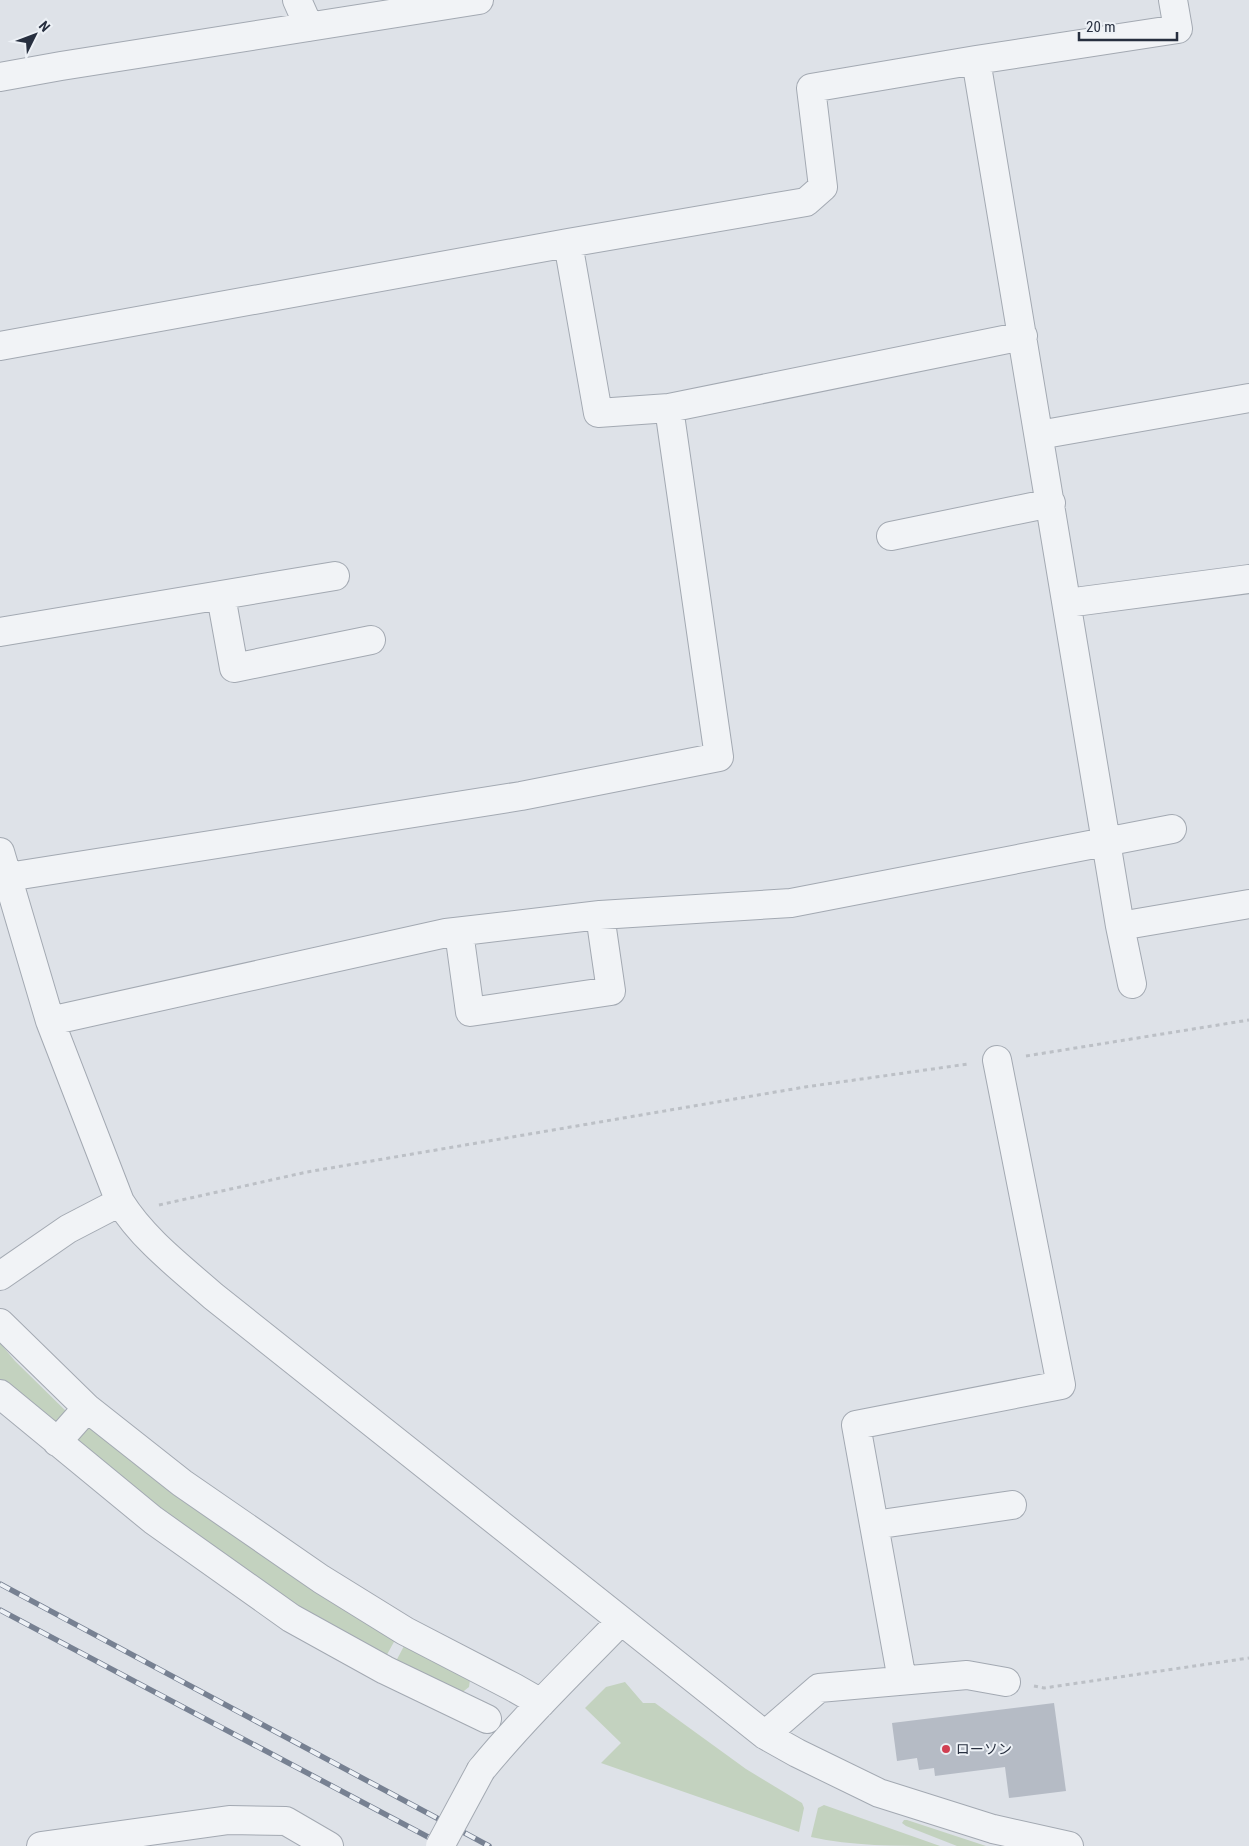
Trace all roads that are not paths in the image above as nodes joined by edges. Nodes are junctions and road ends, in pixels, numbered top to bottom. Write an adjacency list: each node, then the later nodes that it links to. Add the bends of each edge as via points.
1 (297, 0): 5 (street)
2 (479, 0): 4 (street)
3 (1173, 0): 6 (street, via 1178,29)
4 (370, 8): 5 (street)
5 (309, 27): 7 (street)
6 (976, 60): 8 (street, via 811,88 823,187 806,202); 9 (street)
7 (0, 77)
8 (568, 243): 10 (street); 12 (street, via 598,414)
9 (1023, 336): 12 (street); 13 (street)
10 (0, 346)
11 (1249, 398): 13 (street)
12 (669, 408): 24 (street, via 719,758 521,796)
13 (1039, 435): 14 (street)
14 (1051, 503): 15 (street); 19 (street)
15 (891, 536)
16 (335, 576): 18 (street)
17 (1249, 579): 19 (street)
18 (221, 596): 20 (street); 21 (street, via 234,668)
19 (1067, 603): 23 (street)
20 (0, 632)
21 (371, 640)
22 (1172, 829): 23 (street)
23 (1107, 841): 26 (street, via 791,903); 27 (street)
24 (4, 864): 30 (street)
25 (1249, 904): 27 (street)
26 (600, 915): 28 (street); 28 (street, via 611,991 470,1012)
27 (1120, 926): 29 (street)
28 (460, 932): 30 (street)
29 (1132, 984)
30 (50, 1021): 32 (street)
31 (997, 1060): 39 (street, via 1060,1386 856,1424)
32 (123, 1207): 33 (street, via 68,1229); 40 (street, via 160,1249 213,1296)
33 (0, 1276)
34 (0, 1322): 36 (street)
35 (0, 1394): 37 (street)
36 (87, 1408): 37 (street); 41 (street, via 182,1484 320,1579)
37 (57, 1442): 42 (street, via 153,1520 291,1618)
38 (1012, 1505): 39 (street)
39 (874, 1526): 44 (street)
40 (621, 1621): 46 (street); 47 (street)
41 (405, 1631): 42 (street); 43 (street)
42 (385, 1670): 43 (street, via 477,1714)
43 (495, 1677): 46 (street)
44 (902, 1680): 45 (street, via 967,1675); 47 (street, via 819,1688)
45 (1006, 1682)
46 (541, 1704): 51 (street, bridge, via 481,1770)
47 (765, 1735): 48 (street, via 879,1793)
48 (1034, 1842): 52 (street)
49 (41, 1846): 50 (street, via 229,1820 286,1821)
50 (329, 1846)
51 (440, 1846)
52 (1069, 1846)

